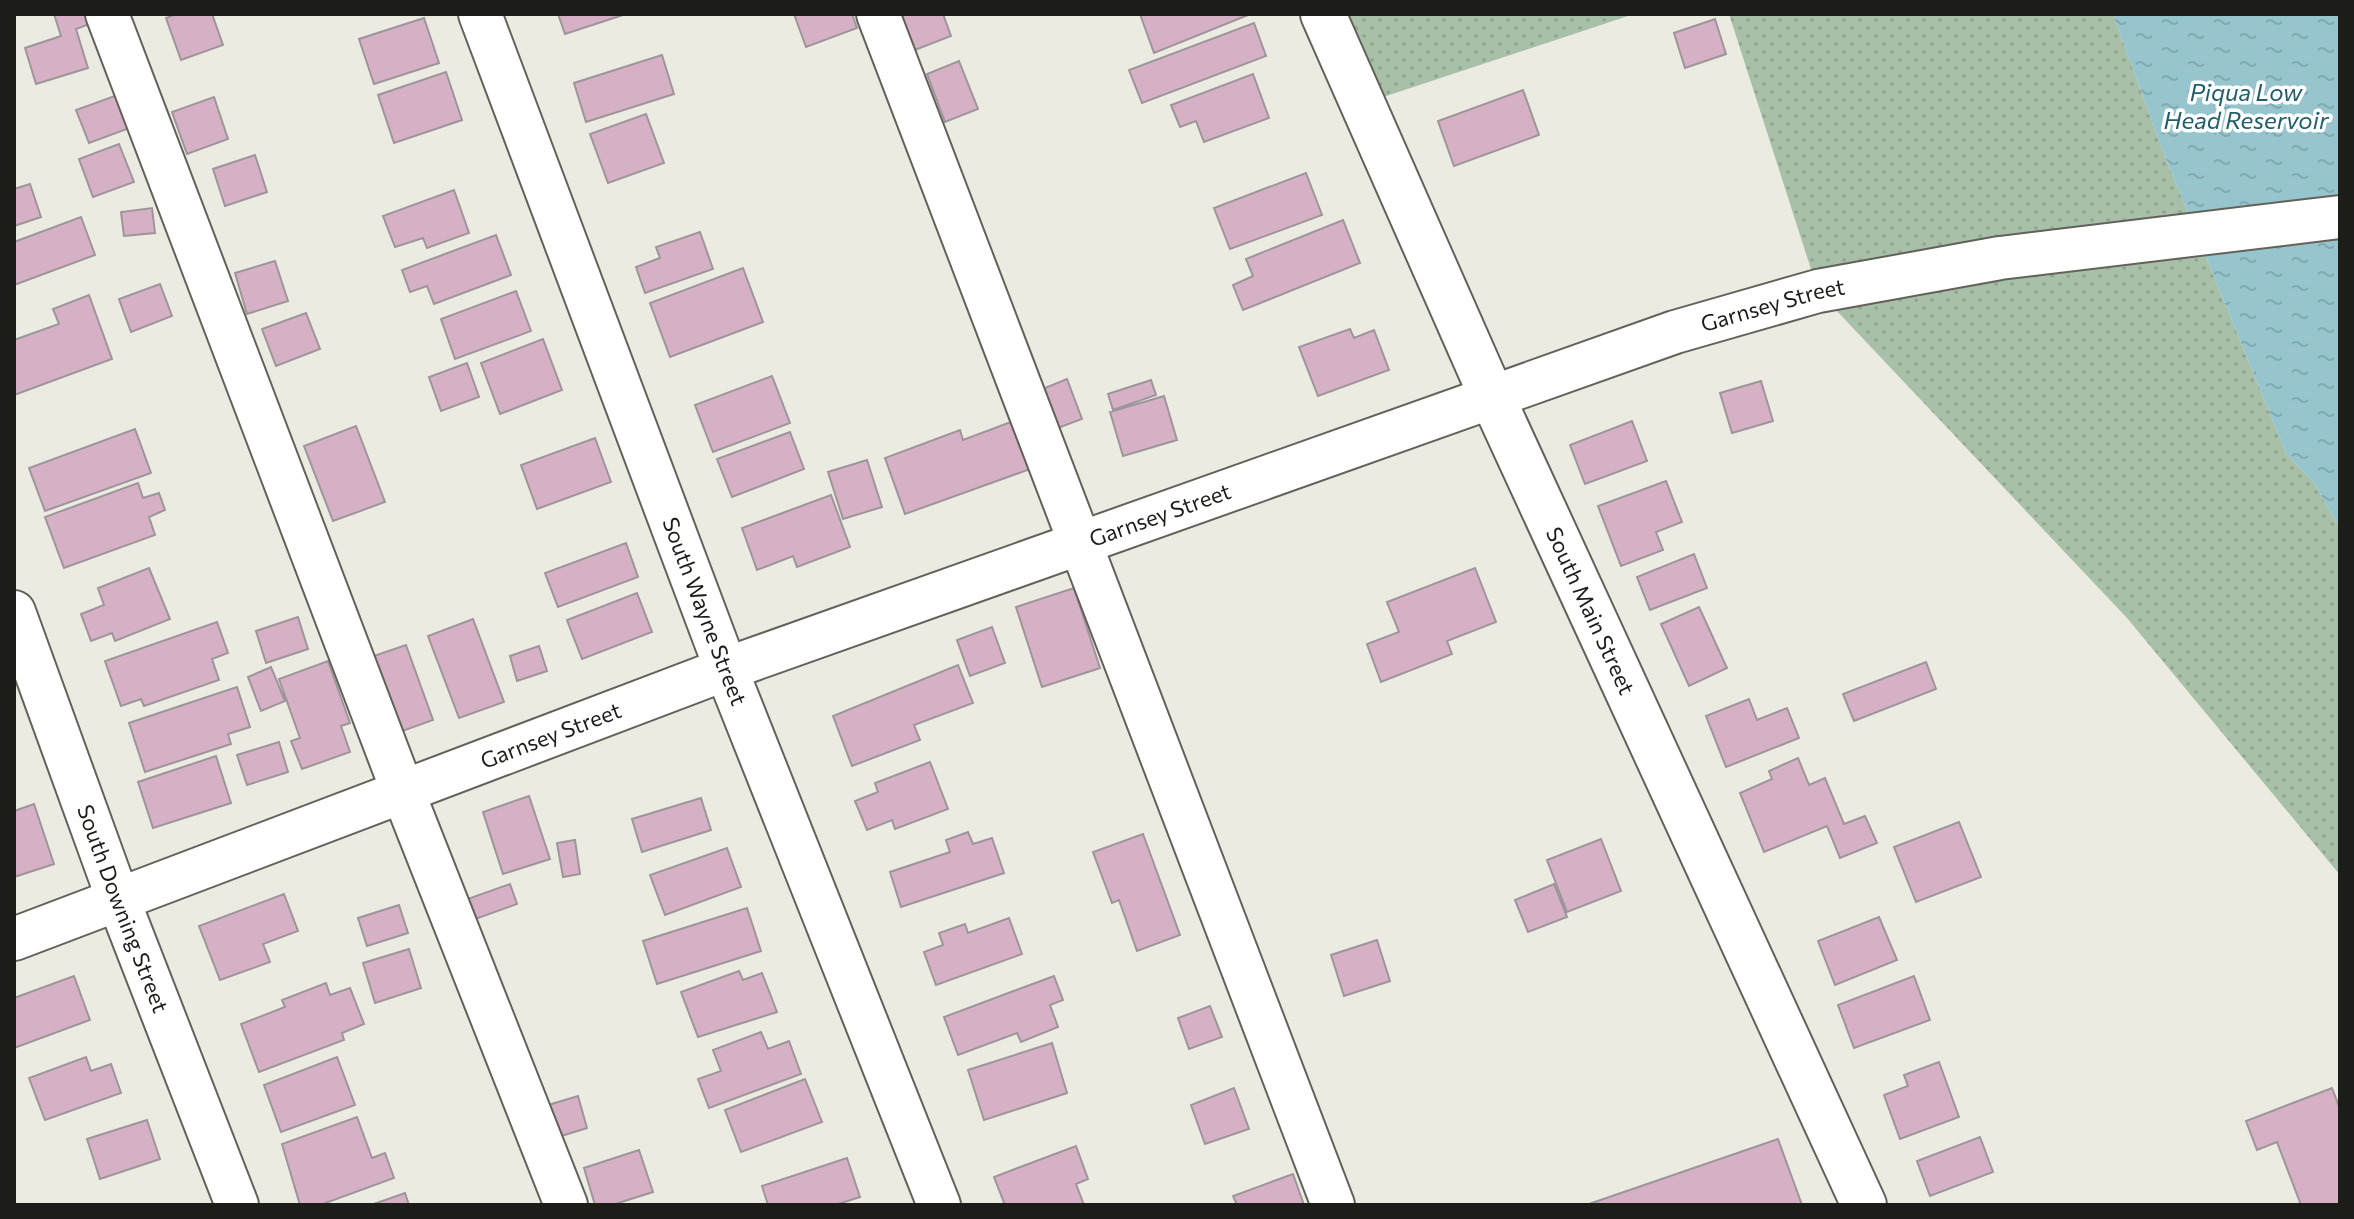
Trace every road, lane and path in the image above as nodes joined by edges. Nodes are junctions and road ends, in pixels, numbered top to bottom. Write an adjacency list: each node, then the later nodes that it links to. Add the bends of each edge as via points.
1 (107, 14): 10 (street)
2 (480, 14): 9 (street, South Wayne Street)
3 (878, 14): 7 (street)
4 (1323, 14): 6 (main road, South Main Street)
5 (2340, 217): 6 (street, Garnsey Street, via 2000,258 1818,291 1675,332)
6 (1492, 397): 7 (street, Garnsey Street); 17 (main road, South Main Street)
7 (1080, 545): 9 (street, Garnsey Street); 16 (street)
8 (14, 612): 11 (street, South Downing Street)
9 (726, 669): 10 (street, Garnsey Street); 15 (street, South Wayne Street)
10 (403, 792): 11 (street, Garnsey Street); 14 (street)
11 (118, 899): 12 (street, Garnsey Street); 13 (street, South Downing Street)
12 (14, 939)
13 (237, 1205)
14 (566, 1205)
15 (939, 1205)
16 (1333, 1205)
17 (1864, 1205)

